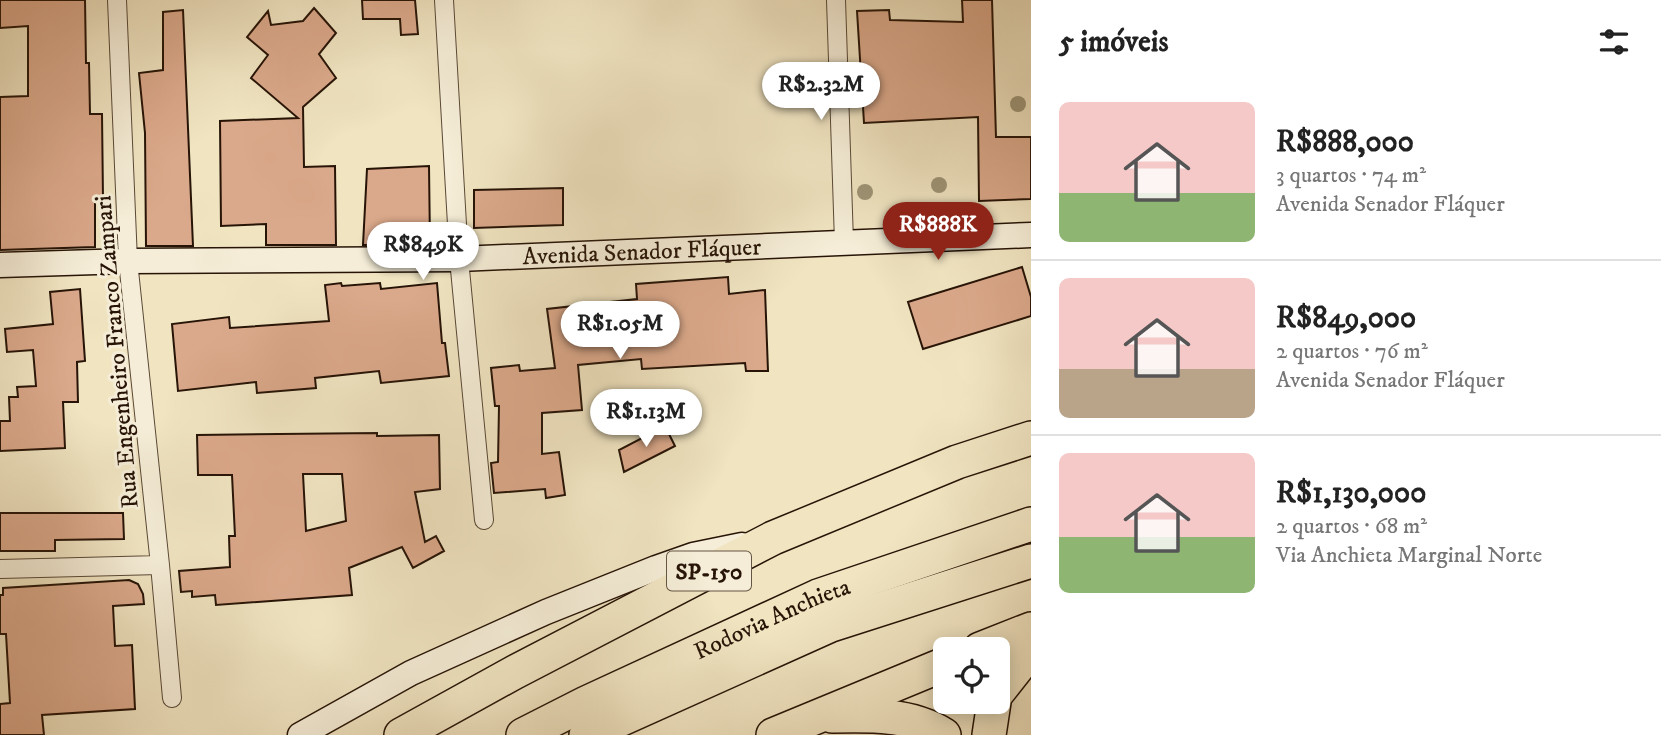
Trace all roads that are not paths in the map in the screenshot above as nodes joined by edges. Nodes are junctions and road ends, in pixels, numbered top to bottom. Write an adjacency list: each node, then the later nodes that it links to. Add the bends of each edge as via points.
1 (117, 0): 7 (street, Rua Engenheiro Franco Zampari)
2 (444, 0): 6 (street)
3 (836, 0): 5 (street)
4 (1031, 235): 5 (street, Avenida Senador Fláquer)
5 (844, 242): 6 (street, Avenida Senador Fláquer)
6 (459, 259): 7 (street, Avenida Senador Fláquer); 10 (street)
7 (128, 261): 8 (street, Avenida Senador Fláquer); 14 (street, Rua Engenheiro Franco Zampari)
8 (0, 265)
9 (1031, 438): 12 (highway, SP-150, via 957,462)
10 (484, 520)
11 (1031, 524): 26 (highway, Rodovia Anchieta / SP-150, via 818,596)
12 (773, 538): 24 (street, via 693,555 546,612 411,673); 25 (highway, SP-150)
13 (1031, 561): 27 (highway, Rodovia Anchieta, via 831,625)
14 (160, 565): 15 (street); 21 (street, Rua Engenheiro Franco Zampari)
15 (0, 569)
16 (1031, 629): 17 (highway)
17 (1010, 637)
18 (1031, 650): 20 (highway)
19 (933, 669): 23 (highway)
20 (1010, 677)
21 (172, 698)
22 (992, 714): 30 (highway)
23 (812, 717): 28 (highway); 29 (highway, via 893,718 927,725)
24 (300, 735)
25 (401, 735)
26 (523, 735)
27 (586, 735)
28 (773, 735)
29 (944, 735)
30 (989, 735)

